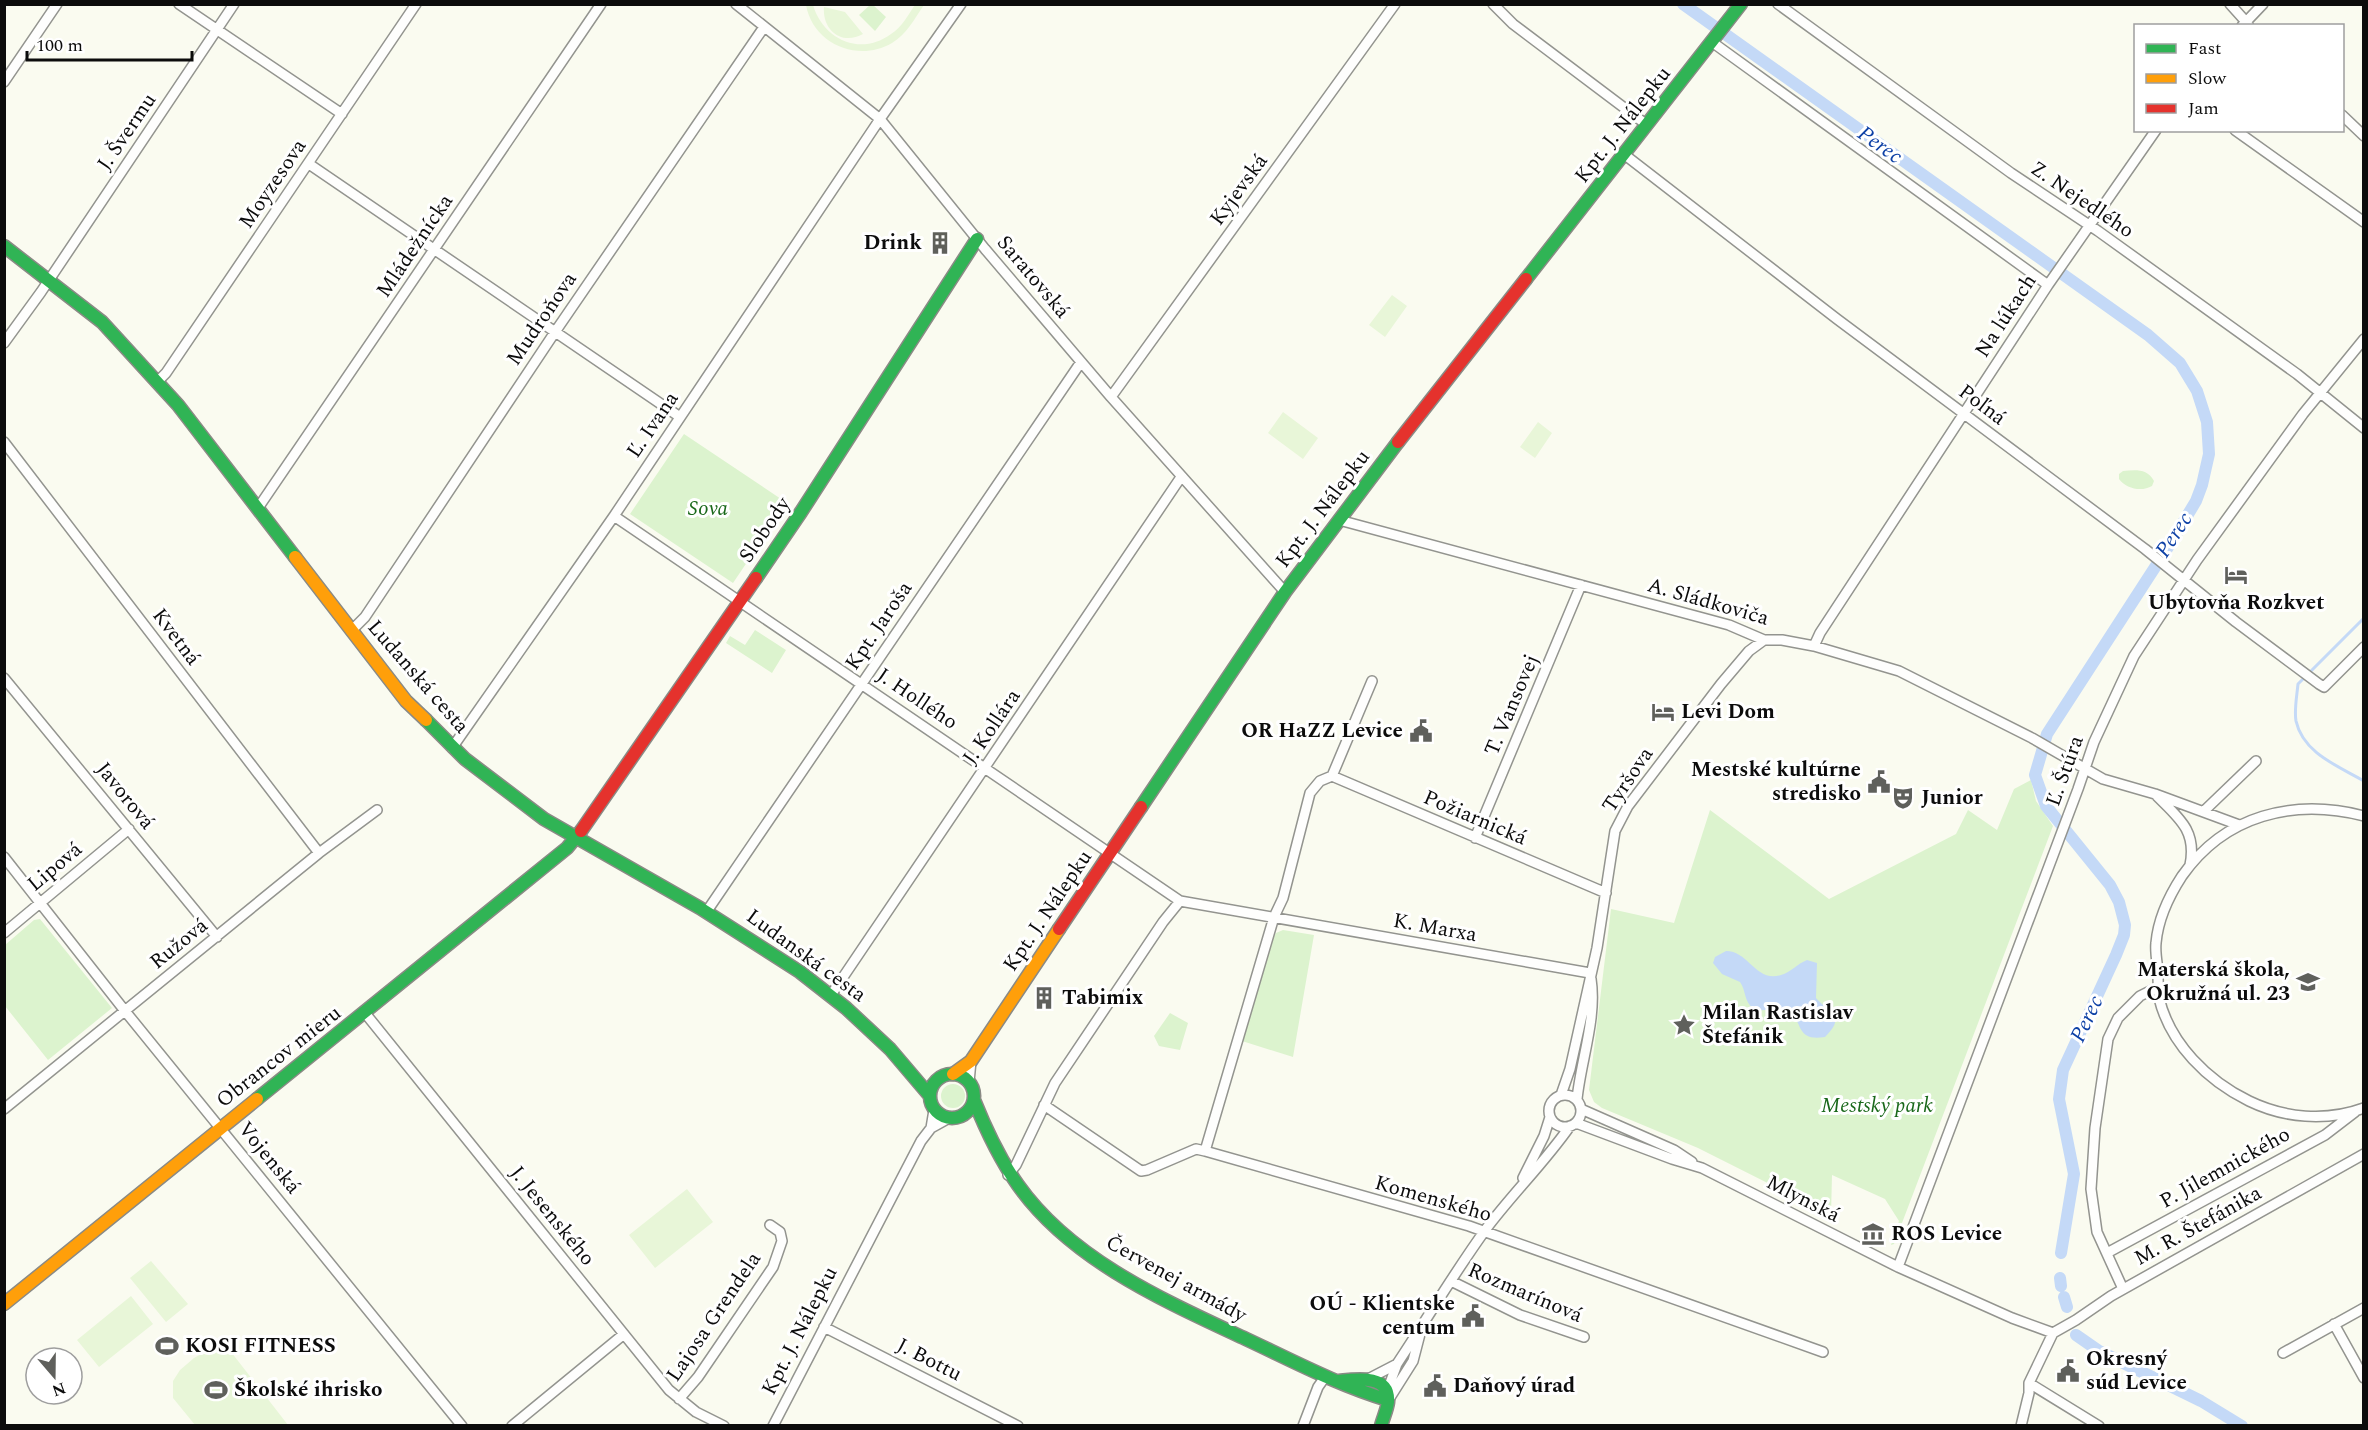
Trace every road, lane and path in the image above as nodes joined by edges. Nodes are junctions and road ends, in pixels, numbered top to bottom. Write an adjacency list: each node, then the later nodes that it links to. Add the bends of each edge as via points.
1 (57, 4): 18 (street)
2 (179, 4): 16 (street)
3 (234, 4): 16 (street, J. Švermu)
4 (416, 4): 19 (street, Moyzesova)
5 (601, 4): 32 (street, Mládežnícka)
6 (736, 4): 15 (street, Saratovská)
7 (961, 4): 21 (street, Ľ. Ivana)
8 (1395, 4): 41 (street, Kyjevská)
9 (1493, 4): 22 (street, via 1513,24)
10 (1741, 4): 17 (street, Kpt. J. Nálepku)
11 (1778, 4): 29 (street, Z. Nejedlého)
12 (2230, 4): 14 (street)
13 (2263, 4): 14 (street)
14 (2246, 24)
15 (764, 27): 21 (street, Saratovská); 35 (street, Mudroňova)
16 (217, 30): 19 (street); 33 (street, J. Švermu)
17 (1714, 40): 22 (street, Kpt. J. Nálepku); 34 (street)
18 (4, 82)
19 (342, 114): 27 (street, Moyzesova)
20 (2344, 117): 25 (street)
21 (880, 119): 30 (street, Saratovská); 43 (street, Ľ. Ivana)
22 (1647, 125): 26 (street, Kpt. J. Nálepku)
23 (2155, 132): 29 (street, Na lúkach)
24 (2238, 132): 28 (street)
25 (2364, 136)
26 (1624, 155): 42 (street, Poľná); 49 (street, Kpt. J. Nálepku)
27 (309, 164): 32 (street); 39 (street, Moyzesova)
28 (2364, 222)
29 (2090, 226): 34 (street, Na lúkach); 40 (street, Z. Nejedlého)
30 (977, 239): 38 (street, Saratovská); 53 (street, Slobody)
31 (4, 246): 33 (street, Ludanská cesta)
32 (434, 249): 35 (street); 47 (street, Mládežnícka)
33 (48, 279): 37 (street, J. Švermu); 39 (street, Ludanská cesta, via 102,322)
34 (2050, 282): 42 (street, Na lúkach)
35 (555, 332): 43 (street); 54 (street, Mudroňova, via 365,617)
36 (2364, 339): 40 (street, Ľ. Štúra)
37 (4, 343)
38 (1082, 362): 41 (street, Saratovská); 60 (street, Kpt. Jaroša)
39 (157, 382): 47 (street, Ludanská cesta)
40 (2320, 392): 44 (street, Z. Nejedlého); 50 (street, Ľ. Štúra)
41 (1111, 397): 46 (street, Saratovská)
42 (1964, 413): 50 (street, Poľná); 56 (street, Na lúkach, via 1820,633)
43 (680, 417): 48 (street, Ľ. Ivana)
44 (2364, 428)
45 (4, 442): 74 (street, Kvetná)
46 (1181, 477): 52 (street, Saratovská); 63 (street, J. Kollára)
47 (258, 508): 54 (street, Ludanská cesta)
48 (614, 516): 53 (street, J. Hollého); 61 (street, Ľ. Ivana)
49 (1339, 520): 51 (street, A. Sládkoviča); 52 (street, Kpt. J. Nálepku)
50 (2184, 580): 57 (street, Poľná, via 2324,687); 64 (street, Ľ. Štúra, via 2134,656)
51 (1581, 585): 55 (street, A. Sládkoviča, via 1741,629); 73 (street, T. Vansovej)
52 (1285, 592): 75 (street, Kpt. J. Nálepku)
53 (740, 603): 60 (street, J. Hollého); 72 (street, Slobody)
54 (351, 631): 61 (street, Ludanská cesta, via 406,701)
55 (1764, 640): 56 (street, A. Sládkoviča); 78 (street, Tyršova, via 1749,651 1721,684 1629,806 1615,831)
56 (1818, 647): 64 (street, A. Sládkoviča, via 1899,671)
57 (2364, 647)
58 (4, 678): 71 (street, Javorová)
59 (1372, 681): 65 (street)
60 (862, 683): 63 (street, J. Hollého); 81 (street, Kpt. Jaroša)
61 (452, 748): 72 (street, Ludanská cesta, via 517,801)
62 (2256, 761): 68 (street)
63 (986, 768): 75 (street, J. Hollého); 87 (street, J. Kollára)
64 (2085, 769): 66 (street, A. Sládkoviča, via 2103,779); 118 (street, Ľ. Štúra)
65 (1332, 776): 73 (street, Požiarnická); 82 (street, via 1320,781 1310,793 1283,898)
66 (2156, 794): 68 (street, A. Sládkoviča); 77 (street, via 2184,823 2193,851)
67 (377, 810): 74 (street, Ružová)
68 (2204, 811): 70 (street, A. Sládkoviča)
69 (2364, 816): 70 (street, via 2296,809)
70 (2239, 825): 77 (street, via 2215,841)
71 (129, 829): 80 (street, Lipová); 84 (street, Javorová)
72 (576, 838): 81 (street, Ludanská cesta); 89 (street, Obrancov mieru)
73 (1475, 838): 78 (street, Požiarnická)
74 (319, 853): 84 (street, Ružová)
75 (1110, 853): 79 (street, K. Marxa); 90 (street, Kpt. J. Nálepku)
76 (4, 857): 80 (street, Vojenská)
77 (2190, 866): 86 (street, via 2162,913 2156,943)
78 (1606, 893): 85 (street, Tyršova)
79 (1180, 901): 82 (street, K. Marxa); 99 (street, via 1057,1080)
80 (41, 902): 83 (street, Lipová); 88 (street, Vojenská)
81 (707, 911): 87 (street, Ludanská cesta)
82 (1274, 917): 85 (street, K. Marxa); 110 (street)
83 (4, 933)
84 (217, 937): 88 (street, Ružová)
85 (1590, 973): 95 (street, Tyršova); 98 (street, Tyršova, via 1594,999)
86 (2158, 987): 102 (street, via 2166,1017 2185,1050 2199,1067 2237,1095 2264,1109 2288,1115 2316,1116); 117 (street, via 2140,996 2118,1018 2108,1039 2091,1189 2097,1232)
87 (831, 995): 91 (street, Ludanská cesta)
88 (125, 1011): 100 (street, Ružová); 108 (street, Vojenská)
89 (365, 1013): 108 (street, Obrancov mieru); 127 (street, J. Jesenského)
90 (971, 1061): 92 (street, Kpt. J. Nálepku); 94 (street, Kpt. J. Nálepku)
91 (908, 1068): 93 (street, Ludanská cesta); 96 (street, Ludanská cesta)
92 (952, 1074): 93 (street); 94 (street)
93 (938, 1079): 96 (street)
94 (969, 1082): 97 (street)
95 (1561, 1095): 98 (street); 104 (street, via 1551,1103)
96 (930, 1096): 103 (street)
97 (974, 1100): 105 (street, via 969,1111); 106 (street, Červenej armády)
98 (1577, 1100): 101 (street)
99 (1044, 1105): 110 (street, Komenského, via 1141,1171 1196,1149); 113 (street)
100 (4, 1109)
101 (1581, 1109): 107 (street); 112 (street, Mlynská, via 1674,1150)
102 (2360, 1109): 117 (street, P. Jilemnického, via 2325,1135)
103 (934, 1110): 105 (street); 109 (street, Kpt. J. Nálepku)
104 (1550, 1117): 107 (street, via 1555,1124); 114 (street)
105 (954, 1118): 106 (street); 109 (street, Kpt. J. Nálepku)
106 (981, 1124): 113 (street, Červenej armády)
107 (1573, 1124): 112 (street, Mlynská); 114 (street)
108 (221, 1128): 121 (street, Obrancov mieru); 138 (street, Vojenská)
109 (931, 1128): 124 (street, Kpt. J. Nálepku)
110 (1205, 1151): 116 (street, Komenského)
111 (2364, 1154): 120 (street, M. R. Štefánika)
112 (1702, 1168): 118 (street, Mlynská)
113 (1008, 1175): 134 (street, Červenej armády, via 1074,1243 1125,1279)
114 (1517, 1188): 116 (street)
115 (770, 1224): 136 (street, Lajosa Grendela, via 780,1232 782,1241 773,1267)
116 (1485, 1232): 119 (street); 129 (street, Komenského)
117 (2107, 1253): 120 (street)
118 (1898, 1267): 126 (street, Mlynská)
119 (1451, 1281): 125 (street); 128 (street, Rozmarínová, via 1520,1315)
120 (2123, 1289): 126 (street, M. R. Štefánika)
121 (4, 1304)
122 (2364, 1308): 123 (street)
123 (2334, 1324): 130 (street); 133 (street)
124 (824, 1327): 141 (street, Kpt. J. Nálepku); 142 (street, J. Bottu)
125 (1422, 1329): 131 (street); 137 (street, via 1413,1361)
126 (2054, 1333): 135 (street)
127 (624, 1334): 136 (street, J. Jesenského); 139 (street)
128 (1584, 1337)
129 (1823, 1352)
130 (2283, 1353)
131 (1397, 1364): 132 (street); 137 (street)
132 (1370, 1377): 134 (street); 137 (street, via 1382,1385)
133 (2364, 1378)
134 (1329, 1379): 137 (street, Červenej armády); 143 (street, via 1318,1387)
135 (2029, 1383): 145 (street); 146 (street)
136 (679, 1400): 140 (street, J. Jesenského)
137 (1388, 1400): 144 (street)
138 (462, 1425)
139 (512, 1425)
140 (724, 1425)
141 (773, 1425)
142 (1018, 1425)
143 (1303, 1425)
144 (1381, 1425)
145 (2021, 1425)
146 (2099, 1425)

